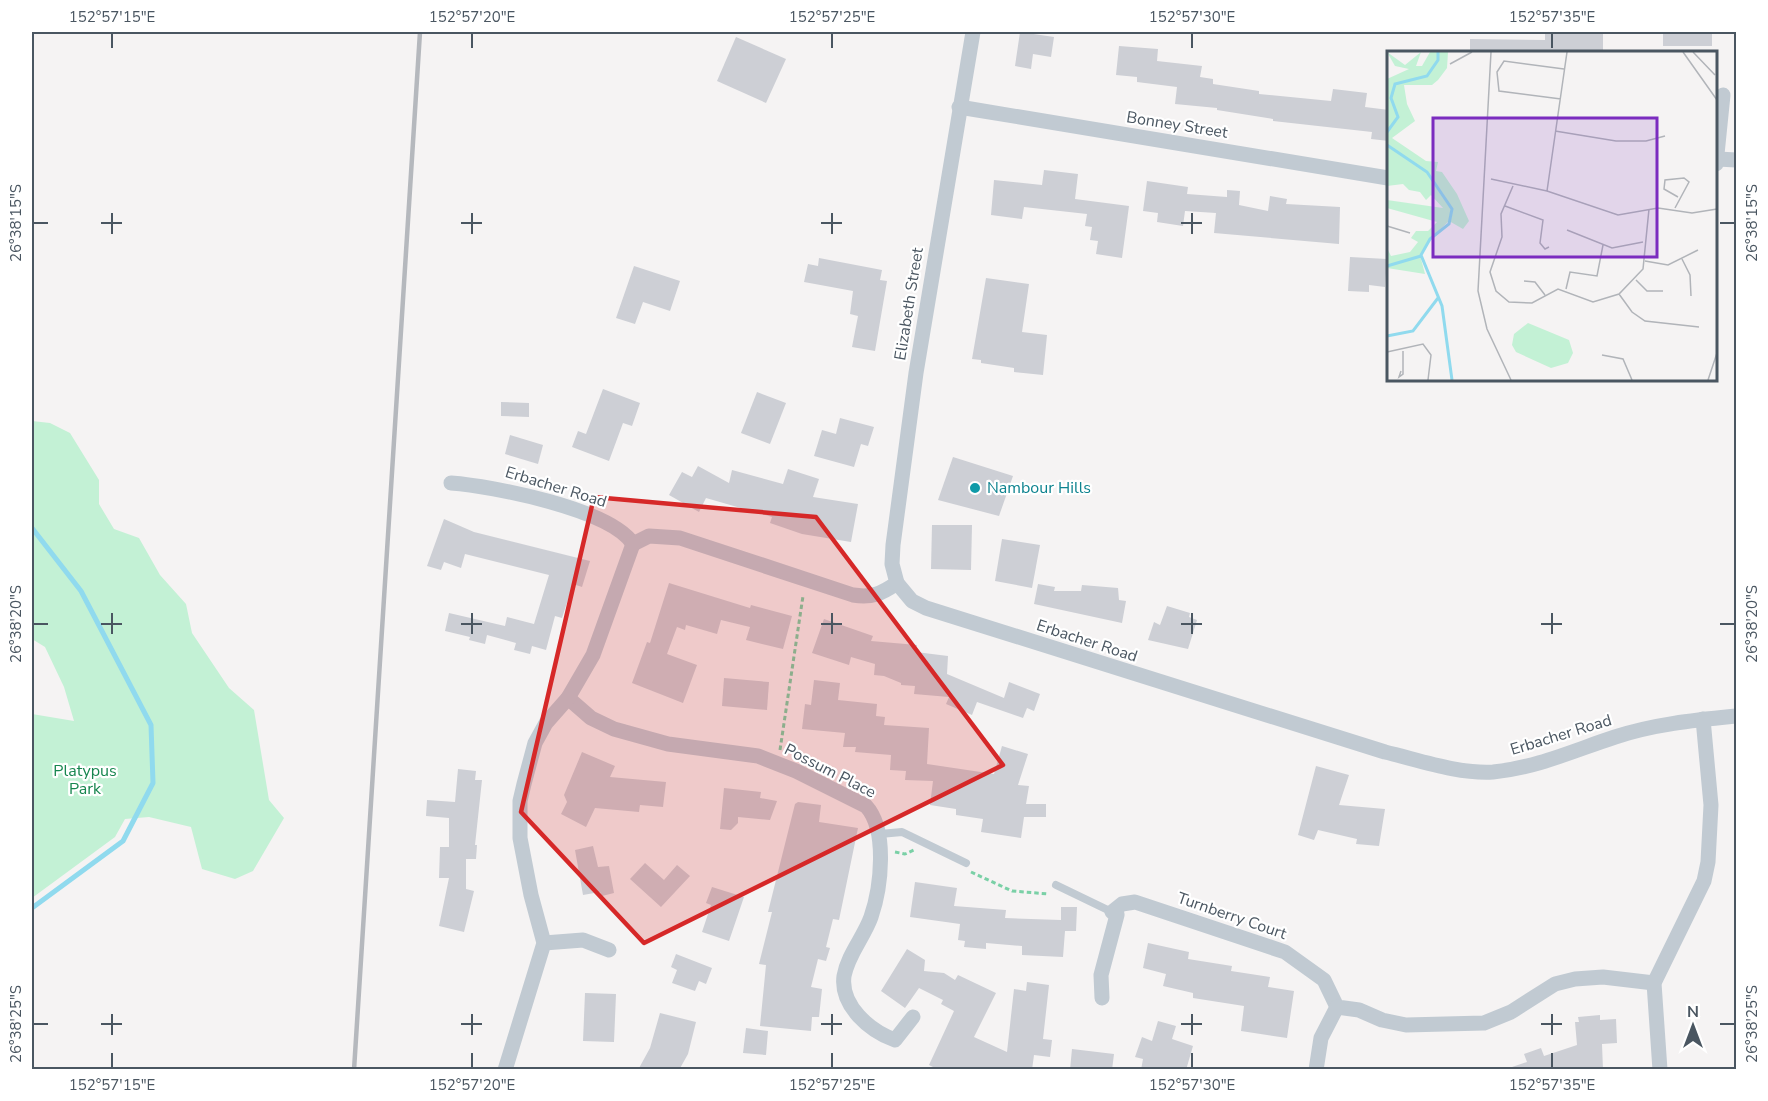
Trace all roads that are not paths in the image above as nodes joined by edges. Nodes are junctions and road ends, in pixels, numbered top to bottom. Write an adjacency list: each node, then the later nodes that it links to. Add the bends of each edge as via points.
1 (973, 32): 3 (street, Elizabeth Street)
2 (1724, 95): 5 (street)
3 (959, 107): 6 (street, Bonney Street); 9 (street, Elizabeth Street, via 893,545)
4 (1737, 160): 5 (street)
5 (1717, 161)
6 (1387, 178)
7 (452, 483): 8 (street, Erbacher Road, via 504,489 609,522)
8 (633, 544): 9 (street, via 649,536 680,538 868,598); 10 (street, via 594,655)
9 (897, 583): 12 (street, Erbacher Road, via 912,601 926,609 1385,752 1460,769 1490,772 1521,768 1617,736)
10 (568, 698): 13 (street, Possum Place, via 591,718 615,729 668,744 744,753 778,762 866,806 875,816); 17 (street, via 535,743 520,801 525,866)
11 (1737, 716): 12 (street, Erbacher Road)
12 (1703, 719): 19 (street, via 1711,805 1708,862 1704,881)
13 (880, 834): 14 (lane, via 902,832); 22 (street, Possum Place, via 882,849 872,914 848,963 845,990 855,1012 881,1035 895,1040)
14 (966, 862)
15 (1056, 885): 16 (lane)
16 (1112, 912): 20 (street, via 1116,915 1101,975); 21 (street, Turnberry Court, via 1122,904 1135,902 1286,952 1324,980)
17 (544, 943): 18 (street, via 583,940); 23 (street)
18 (609, 950)
19 (1654, 983): 21 (street, via 1603,977 1575,979 1555,984 1511,1012 1484,1023 1406,1025); 25 (street)
20 (1102, 998)
21 (1337, 1007): 24 (street, via 1321,1038)
22 (913, 1017)
23 (505, 1070)
24 (1316, 1070)
25 (1660, 1070)

